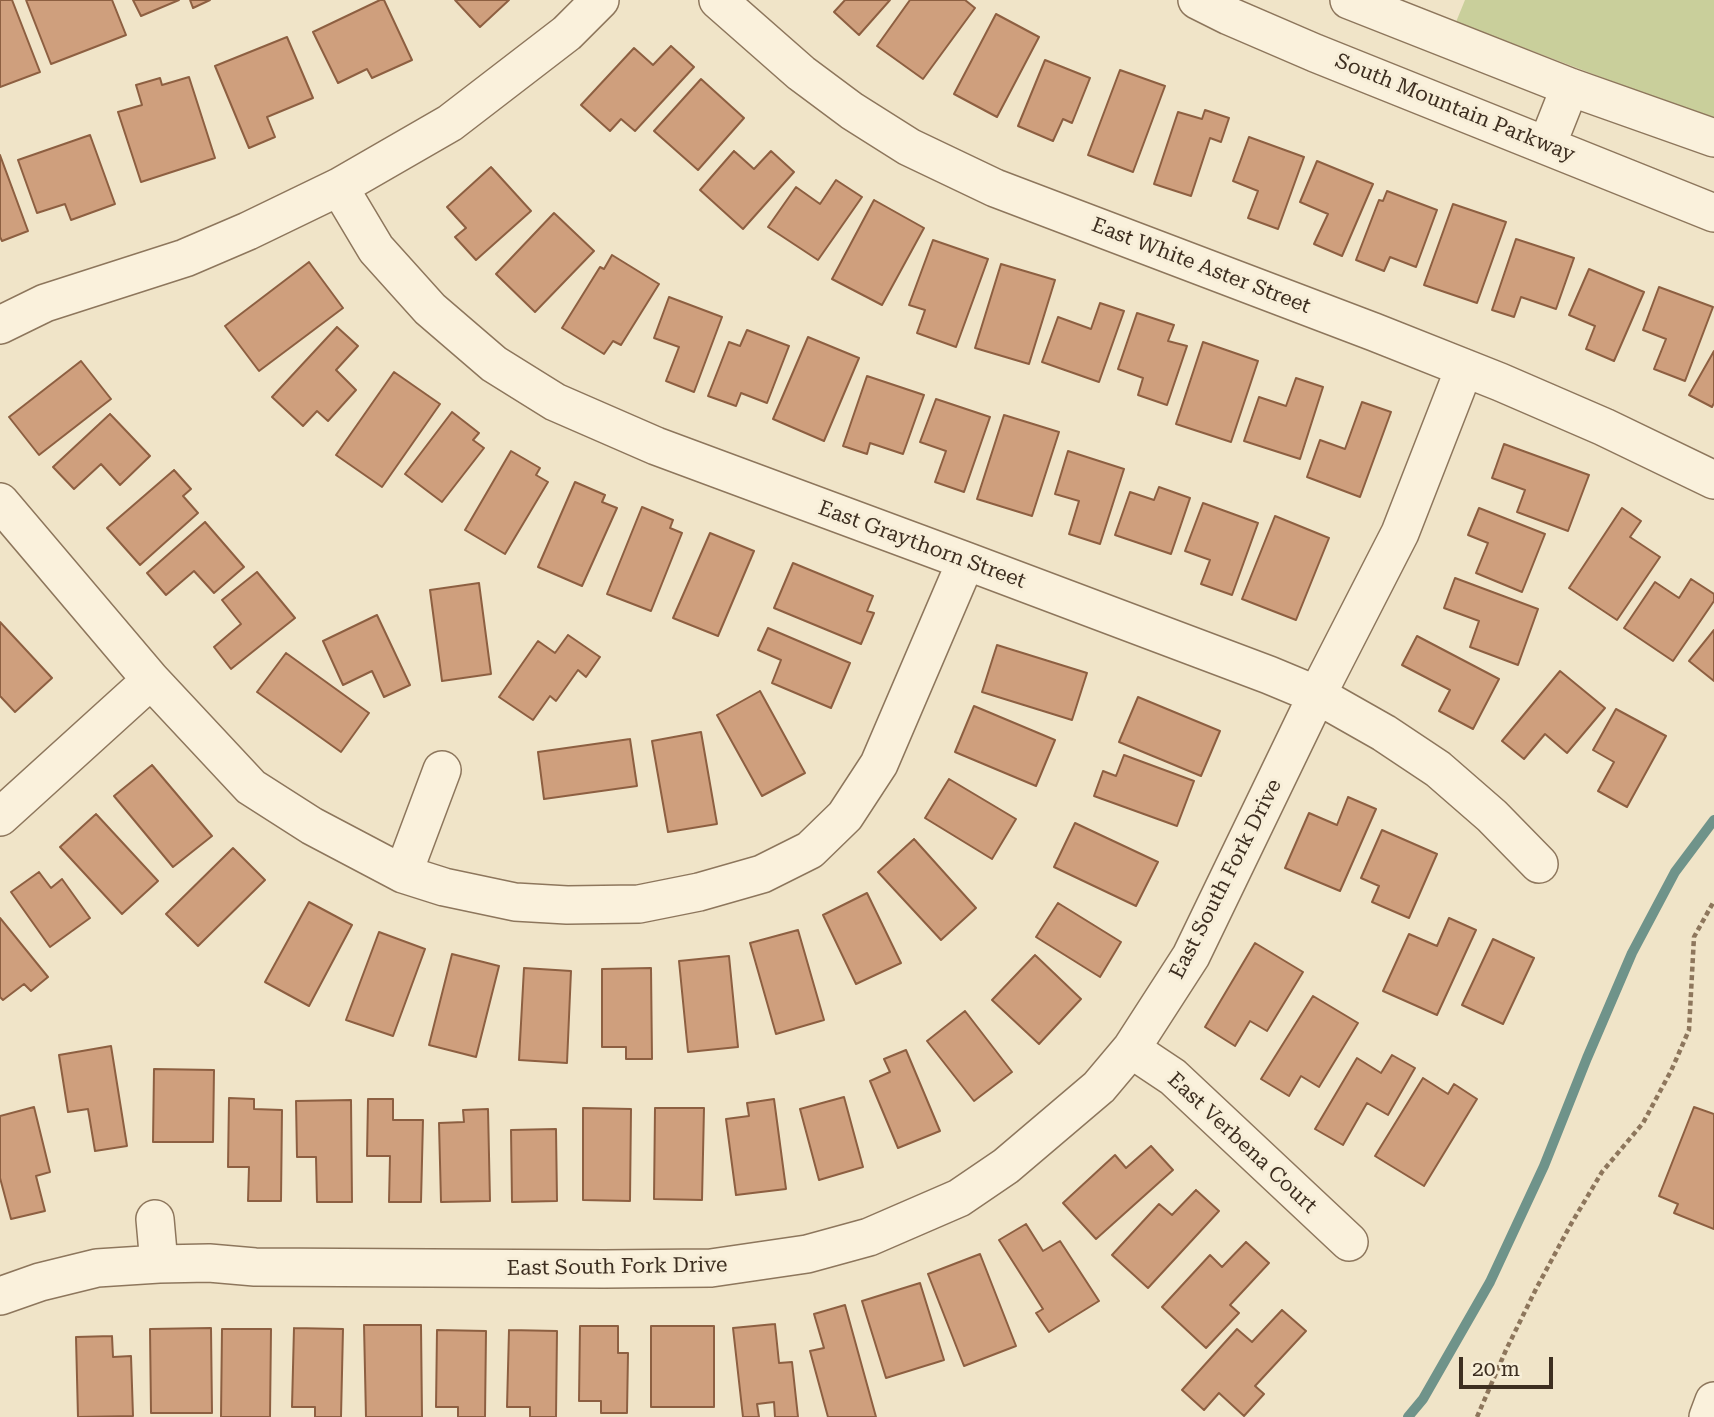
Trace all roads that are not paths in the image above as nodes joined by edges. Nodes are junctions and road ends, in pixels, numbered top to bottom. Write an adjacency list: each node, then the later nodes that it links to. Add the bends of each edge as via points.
1 (600, 0): 8 (street, via 568,33 450,123)
2 (718, 0): 11 (street, East White Aster Street, via 811,80 909,147 995,188)
3 (1197, 0): 7 (street, South Mountain Parkway, via 1315,53)
4 (1349, 0): 5 (street)
5 (1570, 87): 6 (street); 7 (street)
6 (1714, 138)
7 (1547, 145): 9 (street, South Mountain Parkway)
8 (339, 187): 10 (street, via 185,258 45,303); 14 (street, East Graythorn Street, via 376,250 430,309 494,364 555,402 656,446)
9 (1714, 212)
10 (0, 325)
11 (1464, 369): 12 (street, East White Aster Street, via 1604,427); 16 (street, East South Fork Drive, via 1400,533)
12 (1714, 480)
13 (0, 502): 15 (street)
14 (966, 561): 16 (street, East Graythorn Street); 20 (street, via 879,764 845,816 810,850 762,874 639,904 515,902)
15 (151, 680): 18 (street); 20 (street, via 251,787 312,826)
16 (1317, 695): 19 (street, East Graythorn Street, via 1438,769); 21 (street, East South Fork Drive, via 1191,956)
17 (442, 770): 20 (street)
18 (0, 817)
19 (1539, 864)
20 (403, 874)
21 (1131, 1049): 23 (street, East Verbena Court, via 1172,1077); 24 (street, East South Fork Drive, via 1098,1087 1006,1166 959,1198 869,1237 807,1254 711,1268)
22 (155, 1219): 24 (street)
23 (1349, 1242)
24 (159, 1264): 25 (street, East South Fork Drive, via 97,1268)
25 (0, 1296)
26 (1714, 1401): 27 (street)
27 (1708, 1417)

